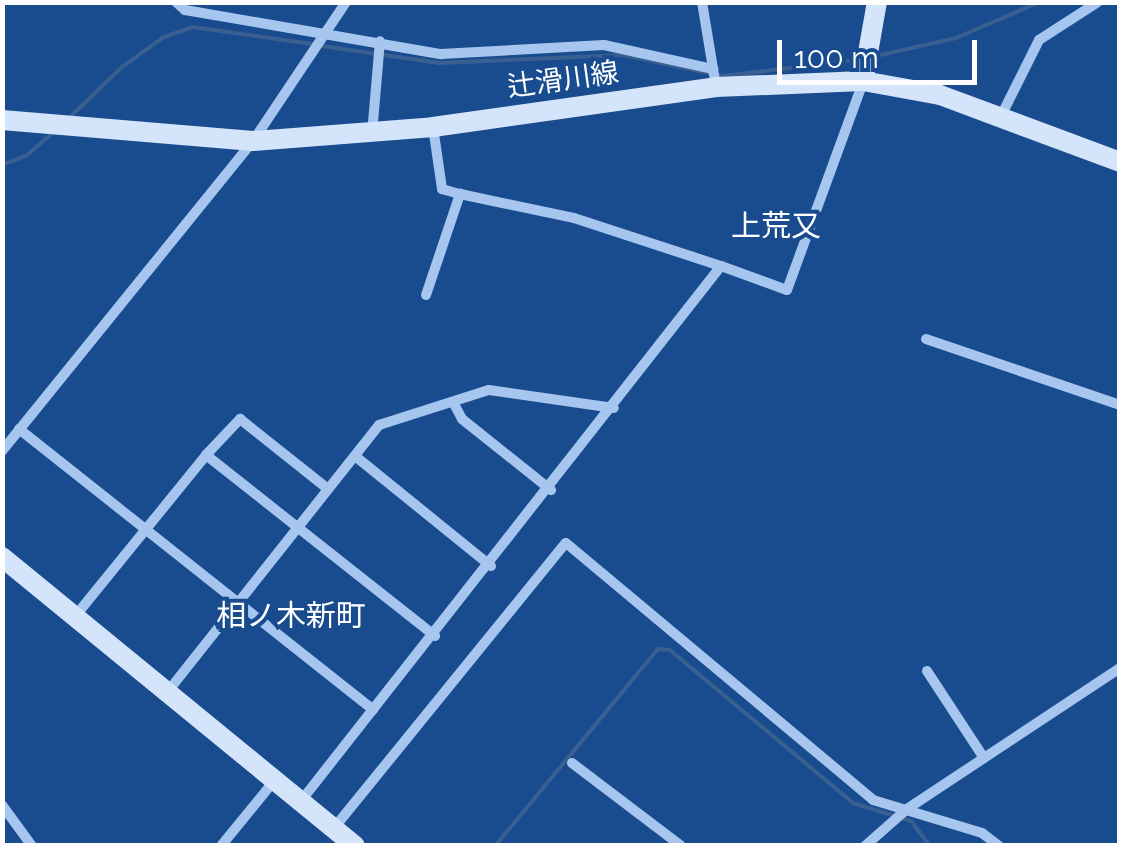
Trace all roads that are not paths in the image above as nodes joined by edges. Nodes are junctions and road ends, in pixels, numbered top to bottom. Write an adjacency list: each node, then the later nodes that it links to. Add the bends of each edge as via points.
1 (176, 2): 6 (street, via 186,10)
2 (346, 2): 6 (street)
3 (702, 2): 8 (street)
4 (877, 2): 9 (main road)
5 (1098, 2): 10 (street, via 1039,40)
6 (324, 34): 7 (street); 14 (street)
7 (380, 41): 8 (street, via 441,54 604,45); 13 (street)
8 (715, 78): 9 (main road, 辻滑川線); 12 (main road, 辻滑川線)
9 (864, 81): 10 (main road, 辻滑川線, via 940,95); 17 (street, via 786,290)
10 (1000, 116): 15 (main road, 辻滑川線)
11 (2, 120): 14 (main road, 辻滑川線)
12 (434, 127): 13 (main road, 辻滑川線); 16 (street, via 442,189)
13 (372, 134): 14 (main road, 辻滑川線)
14 (253, 141): 23 (street)
15 (1120, 162)
16 (460, 194): 17 (street, via 574,218); 18 (street)
17 (720, 266): 22 (street)
18 (426, 296)
19 (926, 339): 21 (street)
20 (453, 402): 22 (street, via 489,390); 26 (street, via 379,425); 28 (street, via 462,419)
21 (1120, 405)
22 (614, 408): 28 (street)
23 (19, 429): 24 (street); 29 (street)
24 (2, 451)
25 (206, 454): 27 (street, via 240,419); 29 (street); 30 (street)
26 (355, 456): 27 (street); 32 (street)
27 (328, 489): 30 (street)
28 (551, 490): 32 (street)
29 (148, 528): 33 (street); 34 (street)
30 (296, 530): 33 (street); 35 (street)
31 (2, 558): 34 (main road)
32 (491, 566): 35 (street)
33 (240, 601): 38 (street); 39 (street)
34 (77, 614): 38 (main road)
35 (435, 636): 39 (street)
36 (1120, 668): 40 (street)
37 (927, 670): 40 (street)
38 (169, 690): 42 (main road)
39 (373, 710): 43 (street)
40 (984, 758): 45 (street)
41 (572, 762): 47 (street)
42 (275, 780): 43 (main road); 49 (street)
43 (301, 801): 46 (main road)
44 (2, 805): 48 (street)
45 (907, 809): 46 (street, via 874,800 566,543); 51 (street); 52 (street, via 982,833)
46 (334, 828): 50 (main road)
47 (680, 845)
48 (32, 846)
49 (221, 846)
50 (355, 846)
51 (865, 846)
52 (999, 846)

